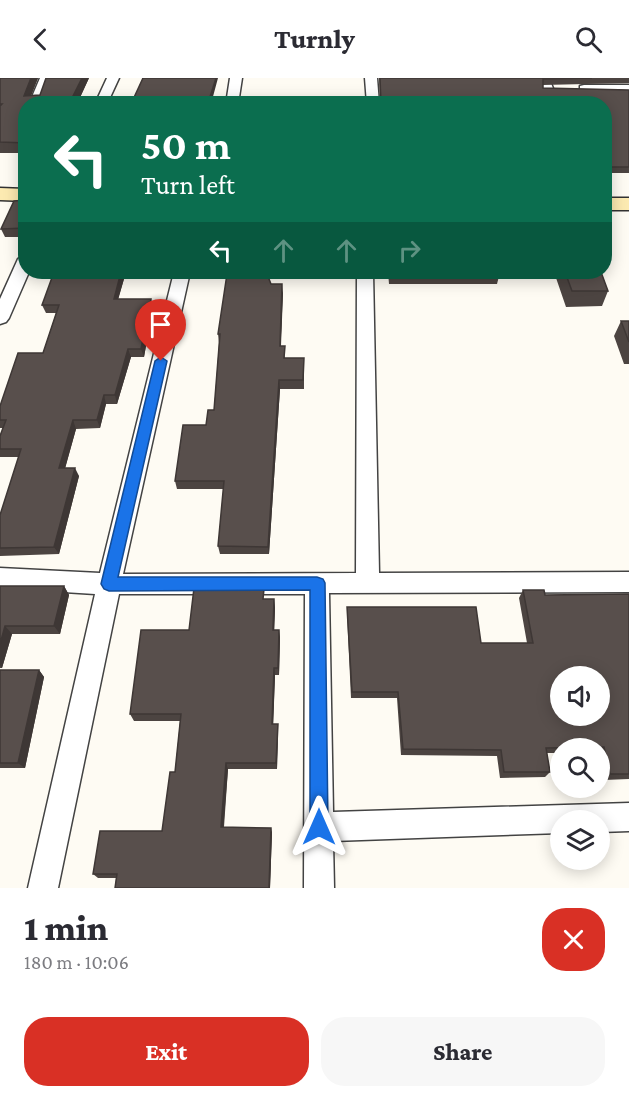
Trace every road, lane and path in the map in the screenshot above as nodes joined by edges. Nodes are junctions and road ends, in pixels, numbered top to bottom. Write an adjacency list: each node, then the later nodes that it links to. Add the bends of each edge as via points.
1 (46, 78): 7 (street)
2 (113, 78): 8 (street)
3 (236, 78): 9 (street)
4 (372, 78): 10 (street)
5 (555, 86): 6 (street)
6 (629, 89)
7 (38, 96)
8 (105, 96)
9 (233, 96)
10 (373, 96)
11 (0, 176): 12 (main road)
12 (18, 176)
13 (612, 186): 14 (main road)
14 (629, 186)
15 (0, 194): 16 (main road)
16 (18, 195)
17 (612, 204): 18 (main road)
18 (629, 204)
19 (18, 277): 22 (street)
20 (180, 279): 27 (street)
21 (365, 279): 26 (street)
22 (0, 318)
23 (0, 578): 27 (street)
24 (629, 582): 26 (street)
25 (317, 583): 26 (street); 27 (street); 29 (street)
26 (368, 583)
27 (109, 584): 30 (street)
28 (629, 817): 29 (street)
29 (319, 827): 31 (street)
30 (43, 888)
31 (319, 888)

